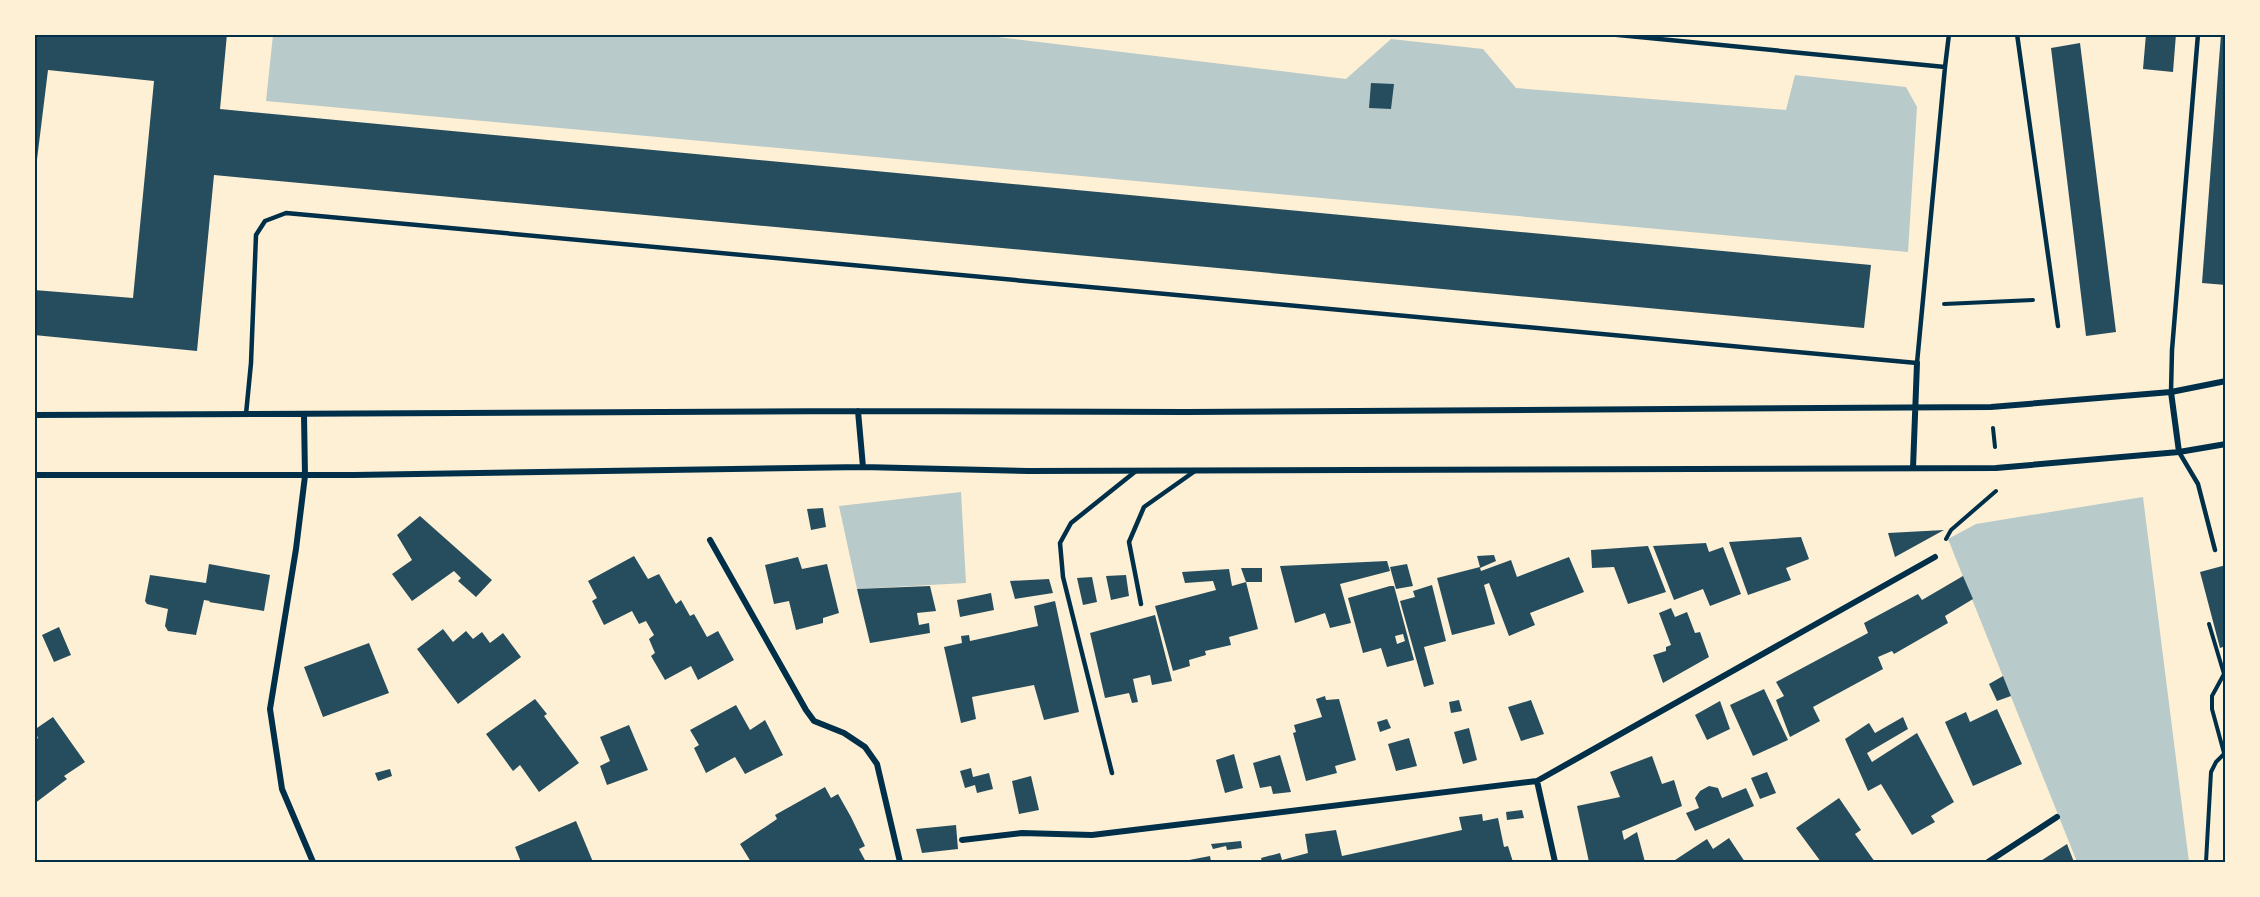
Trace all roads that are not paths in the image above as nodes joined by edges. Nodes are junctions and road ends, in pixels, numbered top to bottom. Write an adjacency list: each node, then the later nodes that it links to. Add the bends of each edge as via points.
1 (1608, 34): 5 (lane)
2 (1949, 34): 5 (lane)
3 (2017, 34): 6 (lane)
4 (2198, 34): 9 (lane)
5 (1945, 67): 7 (lane)
6 (2058, 326)
7 (1917, 363): 10 (street); 12 (lane, via 286,213 265,221 256,235)
8 (2226, 381): 9 (street)
9 (2171, 392): 10 (street, via 1992,407); 16 (street)
10 (1915, 407): 11 (street); 18 (street)
11 (858, 411): 14 (street); 17 (street)
12 (246, 414): 13 (street); 14 (street)
13 (34, 415)
14 (304, 415): 22 (street)
15 (2226, 444): 16 (street)
16 (2179, 452): 18 (street, via 1996,468); 24 (lane, via 2198,484)
17 (863, 466): 19 (street); 22 (street)
18 (1913, 468): 20 (street)
19 (1136, 471): 20 (street); 27 (lane, via 1071,523 1060,543 1063,577)
20 (1195, 471): 26 (lane, via 1144,507 1130,542)
21 (34, 475): 22 (street)
22 (305, 476): 31 (street, via 270,709 282,789)
23 (710, 540): 32 (street, via 814,721 865,747 877,764)
24 (2215, 550)
25 (1935, 558): 28 (street)
26 (1141, 604)
27 (1112, 773)
28 (1537, 781): 30 (street, via 1092,835 1022,833); 33 (street)
29 (2057, 817): 34 (street)
30 (962, 840)
31 (313, 862)
32 (900, 862)
33 (1555, 862)
34 (1988, 862)

